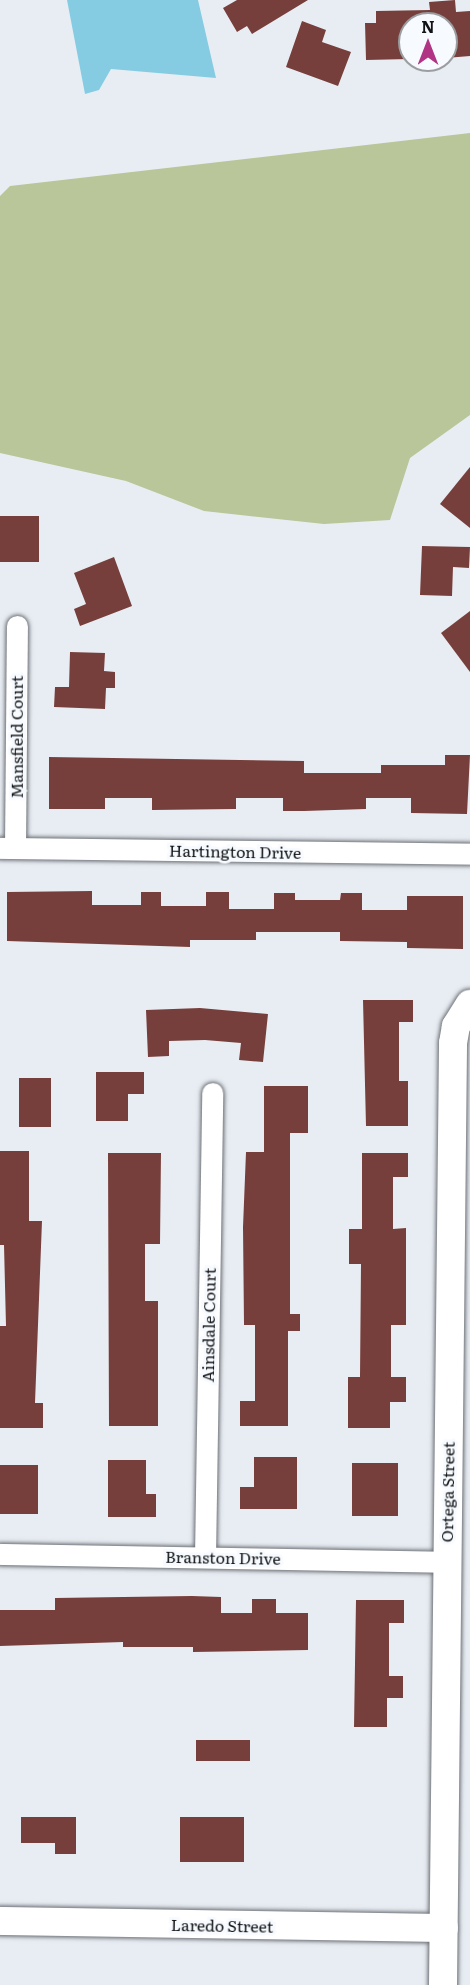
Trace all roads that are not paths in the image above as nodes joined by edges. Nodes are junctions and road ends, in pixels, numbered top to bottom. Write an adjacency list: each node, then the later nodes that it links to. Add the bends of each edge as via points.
1 (17, 626): 2 (street, Mansfield Court)
2 (8, 848): 3 (street, Hartington Drive)
3 (470, 854)
4 (470, 1004): 8 (street, Ortega Street, via 456,1026 453,1043)
5 (212, 1093): 7 (street, Ainsdale Court)
6 (0, 1554): 7 (street, Branston Drive)
7 (205, 1557): 8 (street, Branston Drive)
8 (446, 1562): 10 (street, Ortega Street)
9 (0, 1921): 10 (street, Laredo Street)
10 (444, 1928): 11 (street, Ortega Street)
11 (443, 1985)

